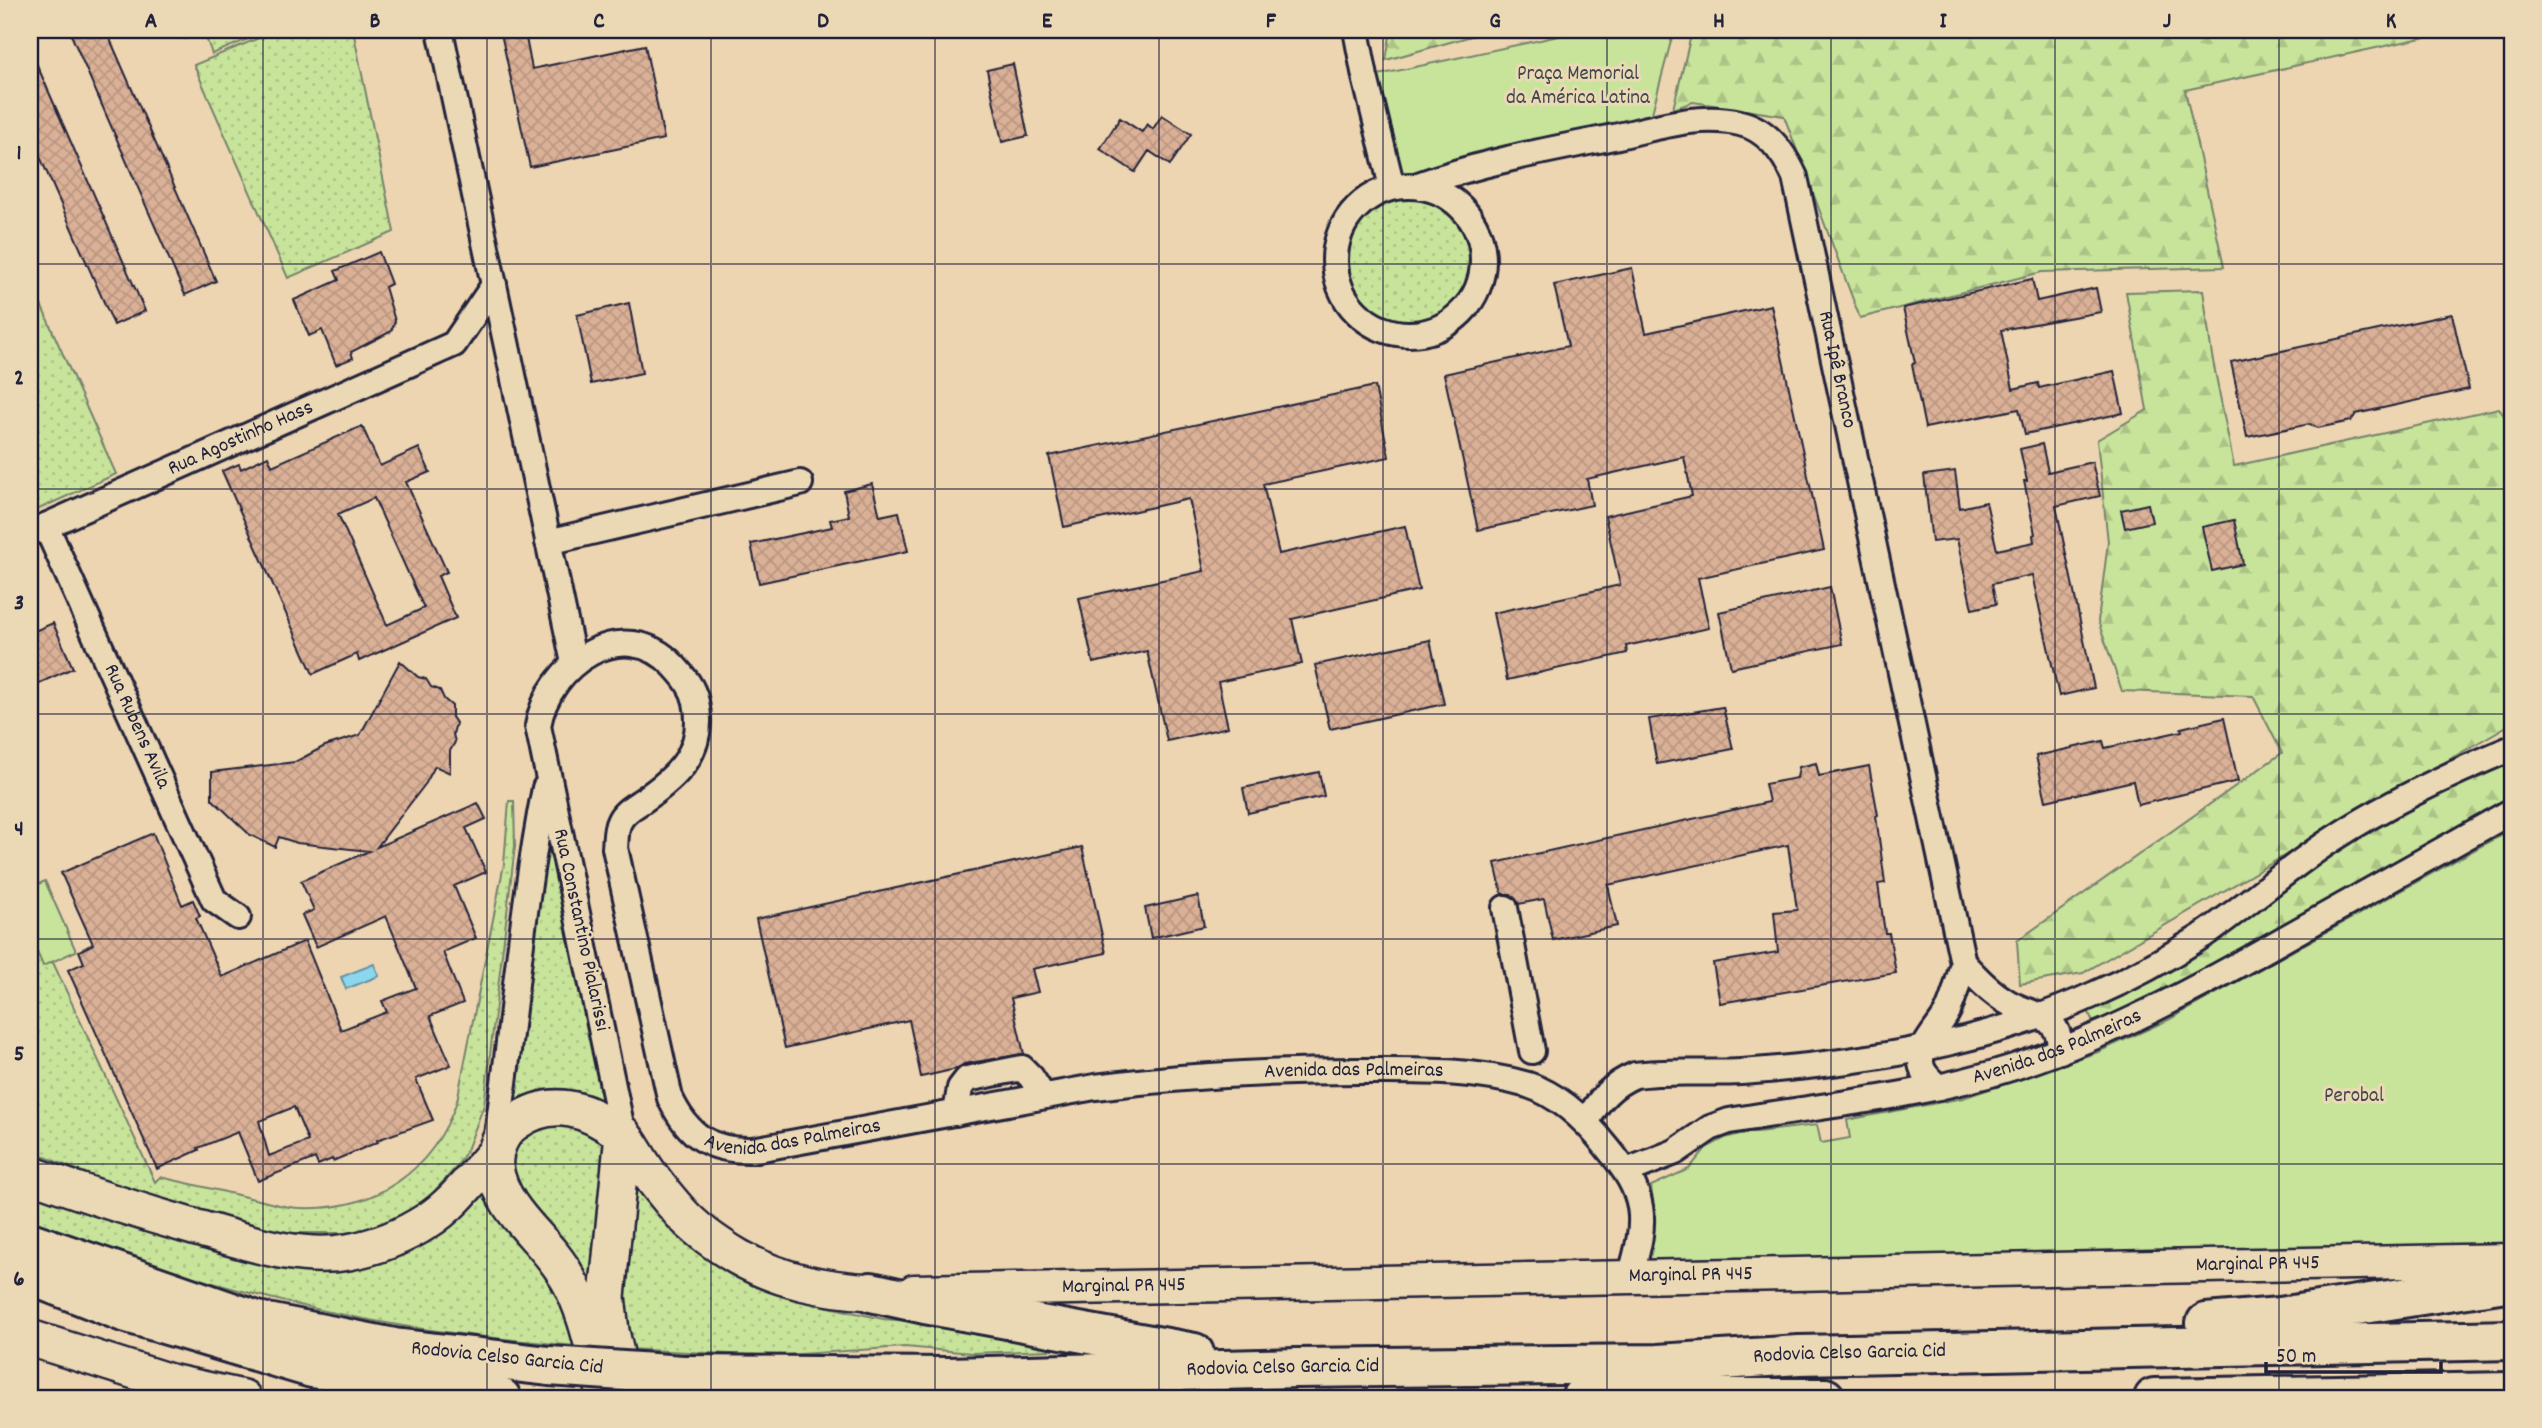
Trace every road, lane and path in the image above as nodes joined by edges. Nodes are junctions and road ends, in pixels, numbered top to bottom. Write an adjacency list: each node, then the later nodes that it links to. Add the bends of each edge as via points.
1 (440, 30): 5 (street)
2 (1356, 30): 4 (street)
3 (1418, 186): 4 (street); 4 (street, via 1441,192 1462,206 1476,226 1484,262 1475,297 1459,316 1437,329 1413,335 1389,332 1367,322 1349,304 1336,275 1339,234 1351,212 1370,196); 16 (street, Rua Ipê Branco, via 1482,164 1698,120 1742,123 1762,132 1788,162)
4 (1392, 187)
5 (494, 285): 7 (street, Rua Agostinho Hass, via 454,344); 8 (street)
6 (800, 484): 8 (street)
7 (38, 530): 15 (street, Rua Rubens Avila, via 214,900)
8 (548, 542): 9 (street)
9 (574, 663): 10 (street, Avenida das Palmeiras, via 552,686 540,709); 22 (street, Avenida das Palmeiras, via 614,644 654,649 687,680 696,698 696,745 669,781 624,814 615,838 670,1098 688,1127 714,1146 752,1150 956,1113 960,1088 967,1079 1022,1068 1043,1096 1216,1074 1442,1070 1528,1085)
10 (538, 726): 12 (street, Rua Constantino Pialarissi)
11 (2512, 748): 17 (street, Avenida das Palmeiras, via 2450,774 2335,838 2151,967)
12 (547, 777): 23 (street, Rua Constantino Pialarissi); 24 (street, via 531,859)
13 (2512, 811): 20 (street, Avenida das Palmeiras, via 2183,995)
14 (1505, 908): 19 (street)
15 (238, 917)
16 (1963, 963): 17 (street, via 2010,1004); 18 (street, via 1947,1013)
17 (2042, 1016): 18 (street, Avenida das Palmeiras); 20 (street, via 2056,1028)
18 (1925, 1047): 21 (street, via 1922,1067); 22 (street, Avenida das Palmeiras, via 1739,1072 1635,1075 1610,1090)
19 (1532, 1051)
20 (2060, 1051): 21 (street, Avenida das Palmeiras)
21 (1938, 1087): 25 (street, Avenida das Palmeiras, via 1728,1121 1675,1152)
22 (1587, 1122): 25 (street, Avenida das Palmeiras)
23 (623, 1134): 24 (main road, via 589,1113 550,1107 514,1123); 32 (main road, via 681,1214 738,1257 799,1283); 41 (main road, via 607,1297)
24 (495, 1153): 26 (main road, via 429,1220 377,1245 347,1252 309,1253 250,1242 115,1204); 40 (main road, via 507,1203 556,1259 579,1302)
25 (1627, 1171): 30 (street, via 1640,1204 1641,1227)
26 (30, 1174)
27 (30, 1242): 36 (highway, Rodovia Celso Garcia Cid, bridge, via 257,1321 394,1348 549,1366 683,1375 948,1377)
28 (2512, 1260): 30 (street, Marginal PR 445)
29 (30, 1275): 39 (highway, Rodovia Celso Garcia Cid, via 124,1312 312,1368)
30 (1630, 1278): 32 (street, Marginal PR 445)
31 (2512, 1281): 35 (highway, via 2280,1317)
32 (871, 1292): 36 (highway, via 1156,1347)
33 (30, 1338): 38 (main road, via 170,1382)
34 (2512, 1340): 35 (highway, Rodovia Celso Garcia Cid)
35 (1799, 1355): 36 (highway, Rodovia Celso Garcia Cid, via 1658,1364)
36 (1297, 1368)
37 (2512, 1392): 45 (highway)
38 (243, 1398)
39 (501, 1398)
40 (606, 1398)
41 (628, 1398)
42 (1581, 1398): 43 (highway, Rodovia Celso Garcia Cid)
43 (1661, 1398): 44 (highway, Rodovia Celso Garcia Cid)
44 (1825, 1398)
45 (2154, 1398)

